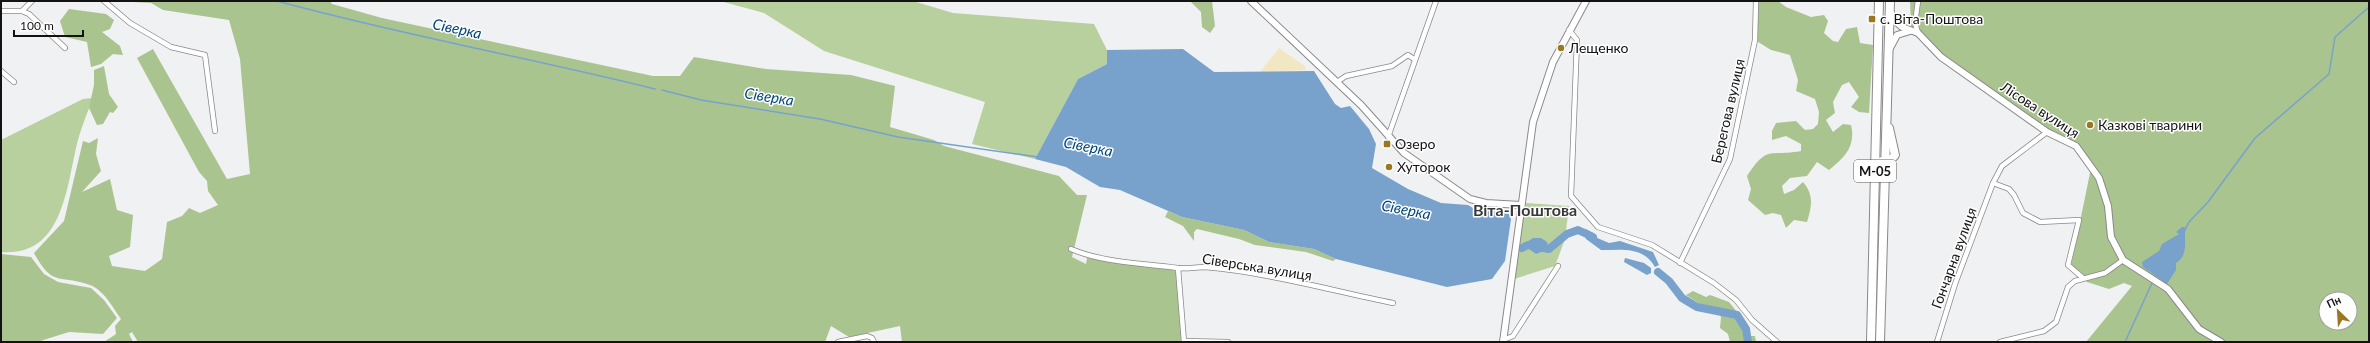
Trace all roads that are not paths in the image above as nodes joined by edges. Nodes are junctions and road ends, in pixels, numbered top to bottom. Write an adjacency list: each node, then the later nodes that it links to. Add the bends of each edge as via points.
1 (32, 1): 11 (street)
2 (104, 1): 22 (street, via 130,23 171,47 205,55)
3 (1251, 1): 20 (street)
4 (1436, 1): 17 (street)
5 (1586, 1): 13 (street)
6 (1756, 1): 30 (street, Берегова вулиця, via 1755,40 1730,159)
7 (1879, 1): 21 (highway, М-05)
8 (1890, 1): 12 (highway)
9 (1918, 1): 14 (street)
10 (1, 11): 11 (street)
11 (22, 11): 15 (street, via 29,14)
12 (1890, 11): 14 (street, Лісова вулиця, via 1895,21); 16 (highway)
13 (1569, 30): 27 (street, via 1547,76 1537,107); 30 (street, via 1577,40 1571,196 1598,227 1647,244)
14 (1915, 32): 16 (street, via 1897,35); 23 (street, Лісова вулиця, via 1941,57)
15 (64, 48)
16 (1888, 54): 25 (highway, via 1886,117 1895,155)
17 (1414, 59): 20 (street, via 1408,55 1392,66 1350,75); 24 (street)
18 (1, 71): 19 (street)
19 (14, 82)
20 (1337, 82): 24 (street)
21 (1876, 124): 25 (highway, via 1878,154); 41 (highway, М-05)
22 (215, 131)
23 (2048, 132): 26 (street, Гончарна вулиця, via 2002,166); 29 (street, Лісова вулиця, via 2076,146 2100,178 2108,206 2111,237)
24 (1388, 137): 27 (street, via 1404,153 1461,195 1486,203)
25 (1885, 163): 42 (highway, М-05)
26 (1993, 183): 33 (street, via 2009,189 2023,213 2040,222 2079,220 2068,265); 43 (street, Гончарна вулиця, via 1955,284)
27 (1521, 204): 35 (street)
28 (1071, 249): 32 (street, Сіверська вулиця, via 1082,254 1132,263)
29 (2123, 260): 33 (street, via 2105,273); 45 (street, via 2168,289 2199,329)
30 (1680, 263): 40 (street, via 1714,283 1730,296)
31 (1558, 266): 35 (street, via 1513,336)
32 (1178, 268): 34 (street, Сіверська вулиця, via 1205,267); 38 (street)
33 (2083, 278): 44 (street, via 2068,286 2056,322 2044,331)
34 (1393, 303)
35 (1503, 341)
36 (838, 342): 37 (street, via 867,336)
37 (874, 342)
38 (1184, 342): 39 (street)
39 (1228, 342)
40 (1777, 342)
41 (1871, 342)
42 (1880, 342)
43 (1937, 342)
44 (2000, 342)
45 (2221, 342)

